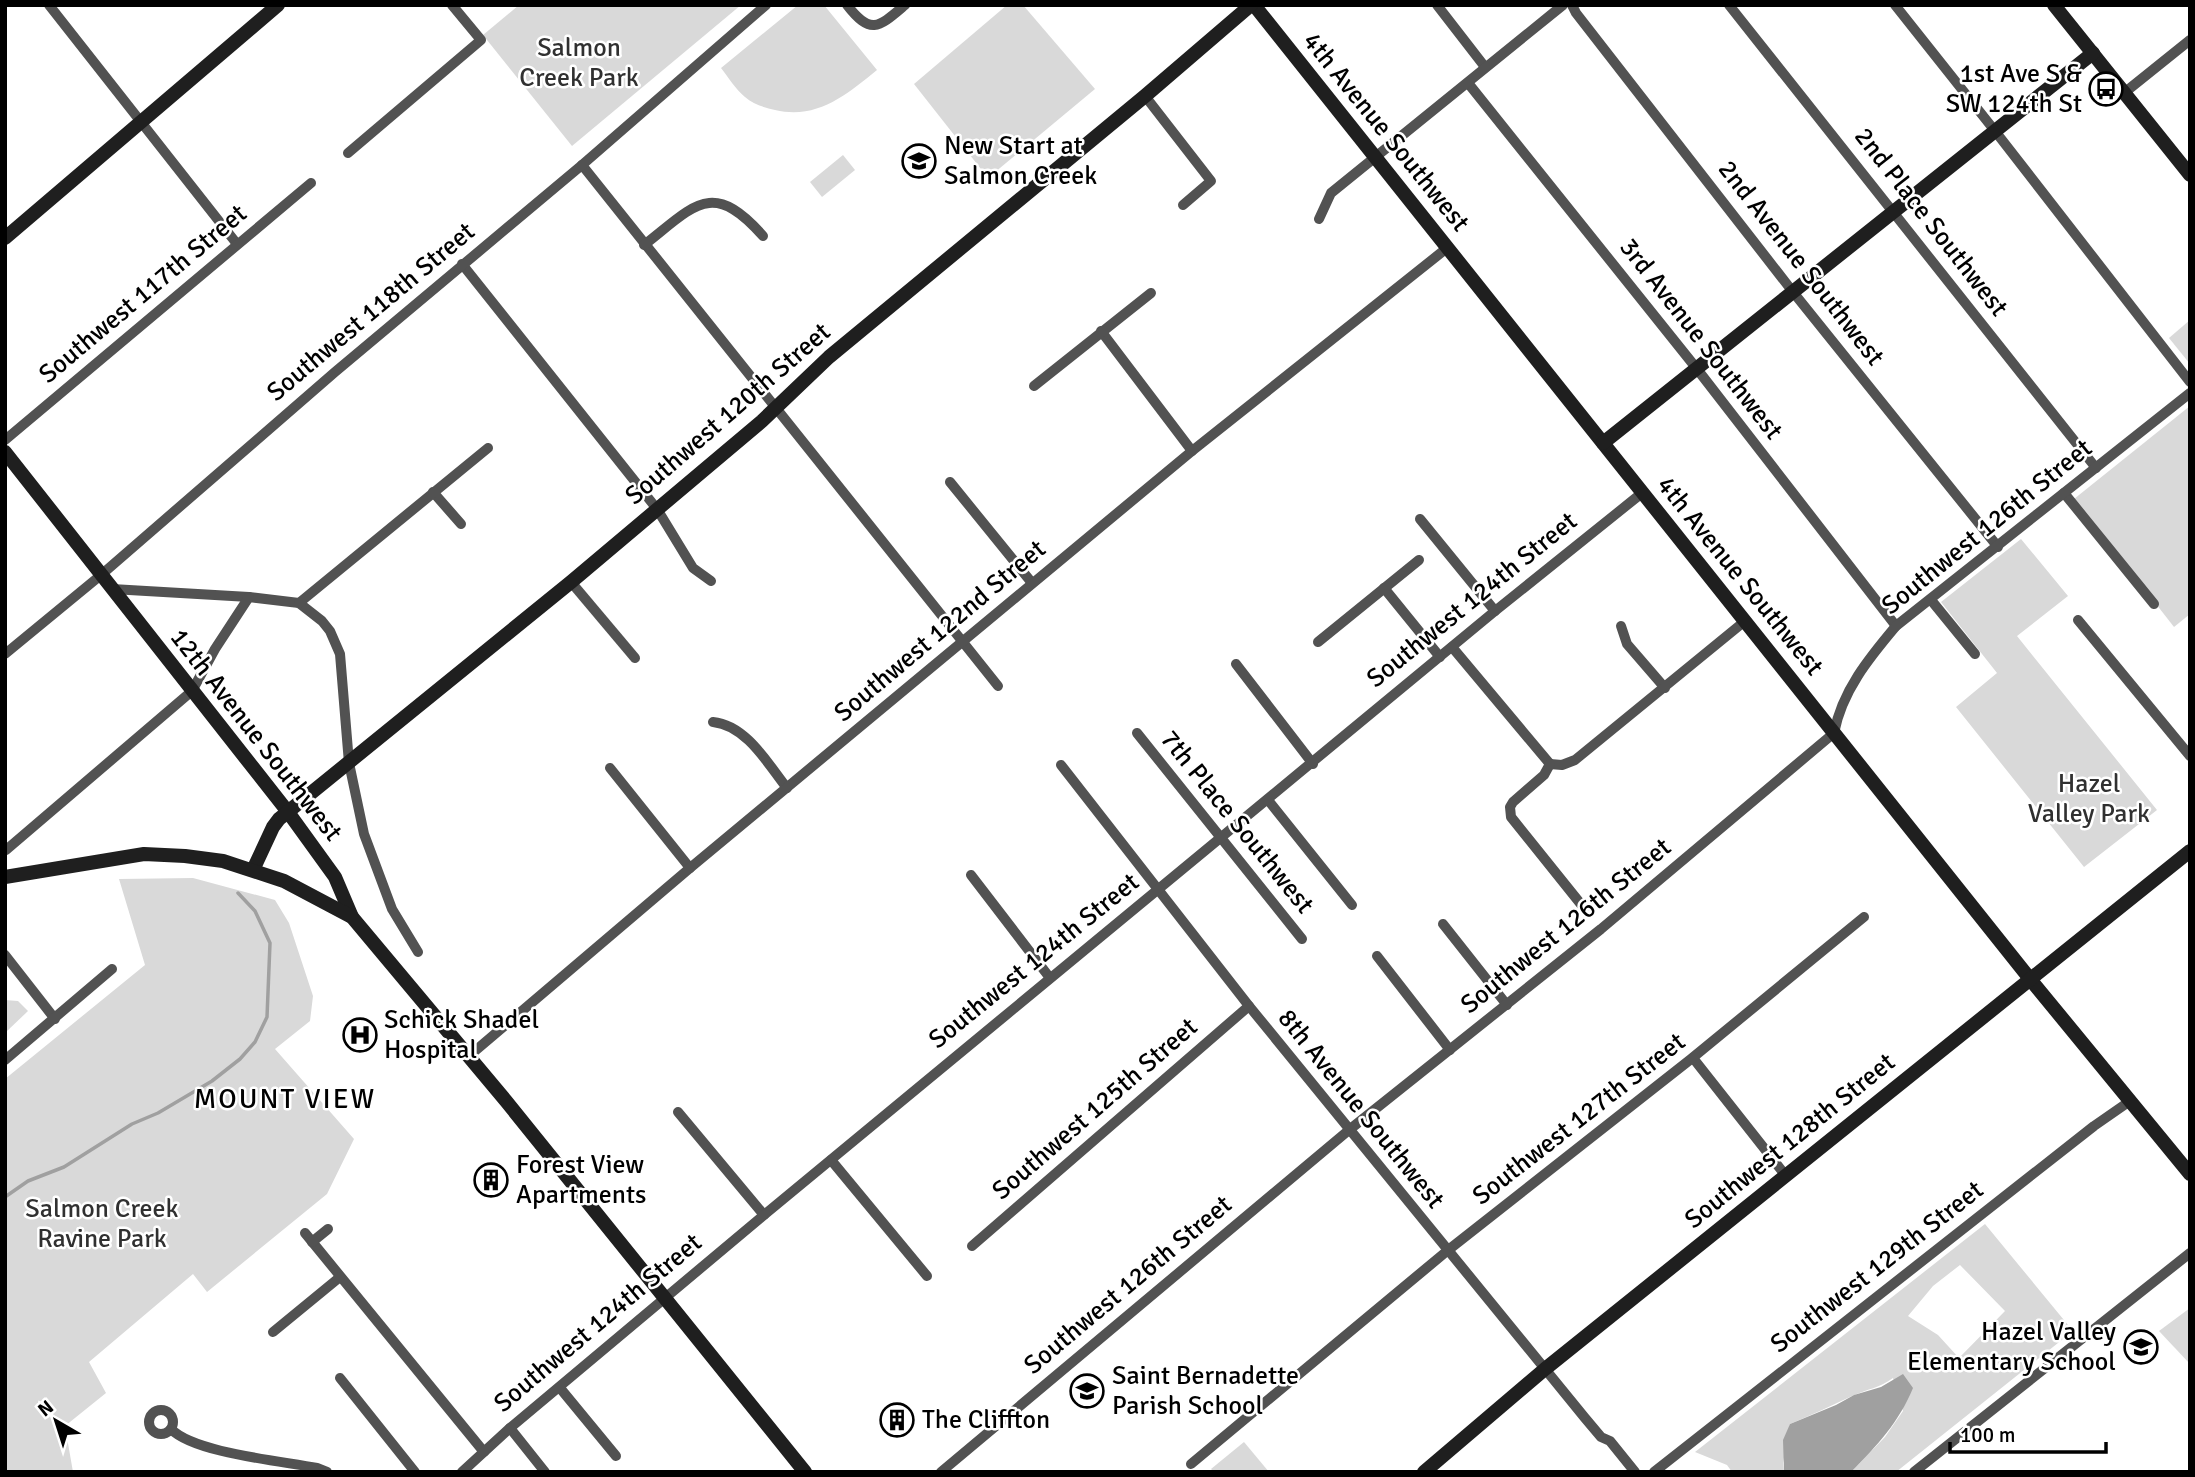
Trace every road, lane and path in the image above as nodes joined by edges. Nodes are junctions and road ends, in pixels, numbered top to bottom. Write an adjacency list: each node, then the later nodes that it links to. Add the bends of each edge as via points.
1 (49, 5): 20 (street)
2 (278, 5): 20 (street)
3 (452, 5): 22 (street, via 481,40)
4 (766, 5): 24 (street, Southwest 118th Street)
5 (847, 5): 6 (street, via 870,25 880,24)
6 (905, 5)
7 (1253, 5): 19 (street, Southwest 120th Street); 23 (street, 4th Avenue Southwest)
8 (1437, 5): 16 (street)
9 (1563, 5): 16 (street)
10 (1573, 5): 36 (street, 2nd Avenue Southwest)
11 (1730, 5): 28 (street, 2nd Place Southwest)
12 (1895, 5): 21 (street)
13 (2054, 5): 15 (street)
14 (2190, 40): 18 (street)
15 (2093, 53): 18 (street); 21 (street)
16 (1485, 67): 17 (street)
17 (1468, 83): 23 (street); 39 (street, 3rd Avenue Southwest)
18 (2124, 93): 25 (street)
19 (1145, 96): 27 (street, via 1211,181); 43 (street, Southwest 120th Street, via 829,357)
20 (142, 122): 31 (street); 32 (street)
21 (1995, 131): 28 (street); 40 (street)
22 (348, 153)
23 (1375, 158): 29 (street, via 1331,193); 34 (street, 4th Avenue Southwest)
24 (582, 165): 33 (street); 35 (street, Southwest 118th Street)
25 (2190, 175)
26 (311, 183): 32 (street, Southwest 117th Street)
27 (1183, 205)
28 (1893, 212): 36 (street); 49 (street, 2nd Place Southwest)
29 (1319, 219)
30 (763, 236): 33 (street, via 733,207 706,201)
31 (5, 238)
32 (237, 244): 44 (street, Southwest 117th Street)
33 (644, 245): 43 (street)
34 (1447, 248): 45 (street, 4th Avenue Southwest); 47 (street, Southwest 122nd Street)
35 (462, 264): 54 (street); 59 (street, Southwest 118th Street)
36 (1793, 292): 39 (street); 57 (street, 2nd Avenue Southwest)
37 (1151, 293): 38 (street)
38 (1101, 331): 41 (street); 47 (street)
39 (1697, 369): 45 (street); 73 (street, 3rd Avenue Southwest)
40 (2190, 382)
41 (1034, 386)
42 (2190, 393): 49 (street, Southwest 126th Street)
43 (775, 409): 54 (street, Southwest 120th Street); 74 (street)
44 (5, 440)
45 (1603, 443): 52 (street, 4th Avenue Southwest)
46 (488, 448): 51 (street)
47 (1192, 451): 62 (street, Southwest 122nd Street)
48 (5, 452): 59 (street, 12th Avenue Southwest)
49 (2096, 468): 53 (street, Southwest 126th Street)
50 (950, 482): 62 (street)
51 (433, 492): 56 (street); 67 (street)
52 (1642, 493): 69 (street, Southwest 124th Street); 71 (street, 4th Avenue Southwest)
53 (2064, 493): 57 (street, Southwest 126th Street); 68 (street)
54 (657, 509): 60 (street, via 693,568); 61 (street, Southwest 120th Street)
55 (1420, 519): 69 (street)
56 (461, 524)
57 (1998, 547): 66 (street, Southwest 126th Street)
58 (1419, 560): 63 (street)
59 (101, 575): 64 (street, 12th Avenue Southwest); 77 (street, Southwest 118th Street)
60 (711, 581)
61 (571, 582): 80 (street); 89 (street, Southwest 120th Street)
62 (1032, 583): 74 (street, Southwest 122nd Street)
63 (1384, 588): 75 (street); 79 (street)
64 (112, 589): 65 (street); 84 (street, 12th Avenue Southwest)
65 (249, 597): 67 (street); 84 (street)
66 (1931, 600): 73 (street, Southwest 126th Street); 78 (street)
67 (299, 603): 89 (street, via 322,621 340,654)
68 (2154, 604)
69 (1495, 611): 76 (street, Southwest 124th Street)
70 (2078, 620): 88 (street)
71 (1745, 621): 83 (street); 87 (street, 4th Avenue Southwest)
72 (1621, 626): 83 (street, via 1627,644)
73 (1896, 626): 87 (street, Southwest 126th Street, via 1846,696)
74 (963, 642): 82 (street); 94 (street, Southwest 122nd Street)
75 (1318, 642)
76 (1452, 647): 79 (street, Southwest 124th Street); 91 (street)
77 (5, 654)
78 (1975, 654)
79 (1440, 657): 90 (street, Southwest 124th Street)
80 (635, 658)
81 (1236, 664): 90 (street)
82 (998, 686)
83 (1665, 688): 91 (street, via 1575,760)
84 (192, 691): 96 (street, 12th Avenue Southwest); 98 (street)
85 (713, 722): 94 (street, via 747,739)
86 (1137, 733): 97 (street, 7th Place Southwest)
87 (1834, 733): 116 (street, 4th Avenue Southwest); 117 (street, Southwest 126th Street)
88 (2190, 756)
89 (349, 763): 96 (street, Southwest 120th Street); 111 (street, via 373,862 392,909)
90 (1312, 764): 95 (street, Southwest 124th Street)
91 (1550, 764): 106 (street, Southwest 126th Street, via 1513,802 1511,817)
92 (1061, 765): 104 (street, 8th Avenue Southwest)
93 (610, 768): 100 (street)
94 (787, 788): 100 (street, Southwest 122nd Street)
95 (1268, 800): 97 (street, Southwest 124th Street); 105 (street)
96 (288, 812): 101 (street, Southwest 120th Street, via 273,827); 107 (street, 12th Avenue Southwest, via 335,877)
97 (1221, 839): 104 (street, Southwest 124th Street); 110 (street, 7th Place Southwest)
98 (6, 850)
99 (2190, 851): 116 (street, Southwest 128th Street)
100 (690, 868): 121 (street, Southwest 122nd Street)
101 (253, 870): 103 (street, via 223,861 146,854); 107 (street, via 304,890)
102 (971, 875): 115 (street)
103 (5, 877)
104 (1159, 890): 115 (street, Southwest 124th Street); 118 (street, 8th Avenue Southwest)
105 (1352, 905)
106 (1584, 908)
107 (352, 917): 121 (street)
108 (1864, 917): 122 (street, Southwest 127th Street)
109 (1443, 924): 117 (street)
110 (1302, 939)
111 (418, 952)
112 (5, 955): 119 (street)
113 (1377, 956): 120 (street)
114 (112, 969): 119 (street)
115 (1049, 978): 127 (street, Southwest 124th Street)
116 (2030, 979): 124 (street, 4th Avenue Southwest); 129 (street, Southwest 128th Street)
117 (1507, 1005): 120 (street, Southwest 126th Street)
118 (1249, 1006): 126 (street, 8th Avenue Southwest); 132 (street, Southwest 125th Street)
119 (55, 1018): 123 (street)
120 (1450, 1051): 126 (street, Southwest 126th Street)
121 (469, 1055): 137 (street)
122 (1693, 1058): 129 (street); 133 (street, Southwest 127th Street)
123 (5, 1060)
124 (2130, 1101): 128 (street, 4th Avenue Southwest); 155 (street, Southwest 129th Street)
125 (678, 1112): 130 (street)
126 (1349, 1130): 133 (street, 8th Avenue Southwest); 152 (street, Southwest 126th Street)
127 (831, 1160): 130 (street, Southwest 124th Street); 135 (street)
128 (2190, 1174)
129 (1786, 1176): 139 (street, Southwest 128th Street)
130 (764, 1215): 137 (street, Southwest 124th Street)
131 (328, 1230): 136 (street, via 308,1238)
132 (972, 1246)
133 (1447, 1251): 139 (street, 8th Avenue Southwest); 146 (street, Southwest 127th Street)
134 (2190, 1253): 156 (street)
135 (927, 1276)
136 (341, 1277): 138 (street); 144 (street)
137 (666, 1299): 141 (street, Southwest 124th Street); 151 (street)
138 (273, 1332)
139 (1545, 1369): 153 (street, Southwest 128th Street); 154 (street, 8th Avenue Southwest)
140 (340, 1378): 148 (street)
141 (560, 1388): 142 (street, Southwest 124th Street); 145 (street)
142 (510, 1428): 144 (street, Southwest 124th Street); 150 (street)
143 (171, 1429): 147 (street, via 200,1446)
144 (484, 1452): 149 (street, Southwest 124th Street)
145 (616, 1456)
146 (1191, 1464)
147 (327, 1472)
148 (415, 1472)
149 (462, 1472)
150 (545, 1472)
151 (805, 1472)
152 (941, 1472)
153 (1424, 1472)
154 (1635, 1472)
155 (1654, 1472)
156 (1914, 1472)

